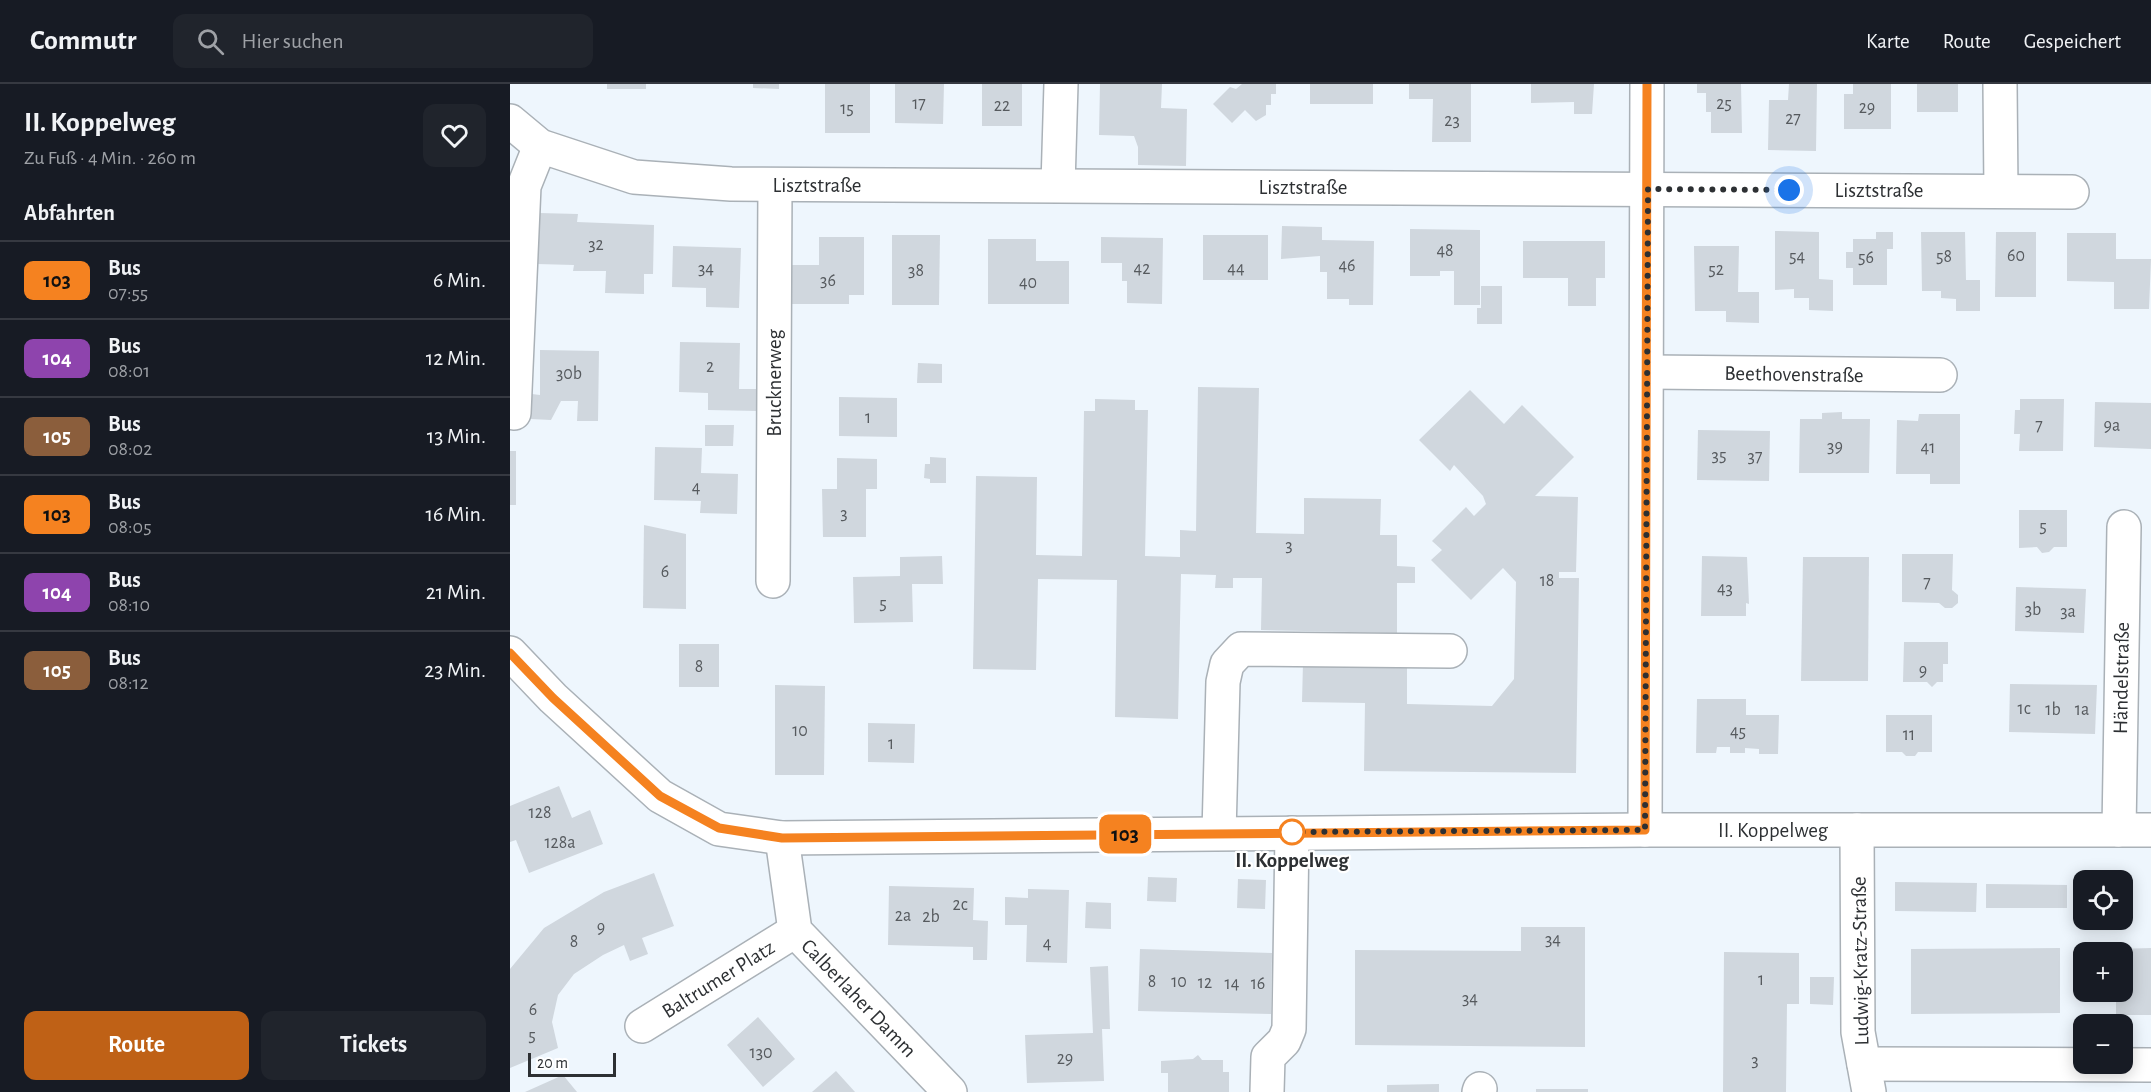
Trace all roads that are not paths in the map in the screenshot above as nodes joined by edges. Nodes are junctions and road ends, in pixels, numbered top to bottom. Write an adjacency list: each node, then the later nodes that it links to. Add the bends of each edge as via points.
1 (1061, 84): 7 (street)
2 (1647, 84): 8 (street)
3 (2000, 84): 9 (street)
4 (510, 121): 5 (street, Lisztstraße)
5 (540, 146): 6 (street, Lisztstraße, via 634,177); 11 (street, via 524,186)
6 (776, 185): 7 (street, Lisztstraße); 16 (street, Brucknerweg)
7 (1058, 185): 8 (street, Lisztstraße)
8 (1648, 189): 9 (street, Lisztstraße); 12 (street)
9 (2001, 191): 10 (street, Lisztstraße)
10 (2072, 192)
11 (514, 263): 14 (street)
12 (1648, 372): 13 (street, Beethovenstraße); 19 (street)
13 (1940, 375)
14 (514, 412)
15 (2124, 527): 21 (street, Händelstraße)
16 (773, 581)
17 (1450, 651): 24 (street, via 1241,649 1227,664 1223,682)
18 (510, 653): 25 (street, via 660,796 719,828)
19 (1645, 830): 20 (street, II. Koppelweg); 23 (street, II. Koppelweg)
20 (1857, 830): 21 (street, II. Koppelweg); 29 (street, Ludwig-Kratz-Straße, via 1858,1032)
21 (2119, 830): 22 (street, II. Koppelweg)
22 (2151, 830)
23 (1292, 832): 24 (street, II. Koppelweg); 31 (street, via 1289,1029 1284,1041 1268,1057)
24 (1219, 833): 25 (street, II. Koppelweg)
25 (782, 838): 26 (street, Calberlaher Damm)
26 (795, 931): 27 (street, Baltrumer Platz); 30 (street, Calberlaher Damm)
27 (642, 1026)
28 (2151, 1065): 29 (street)
29 (1867, 1078)
30 (950, 1092)
31 (1267, 1092)

